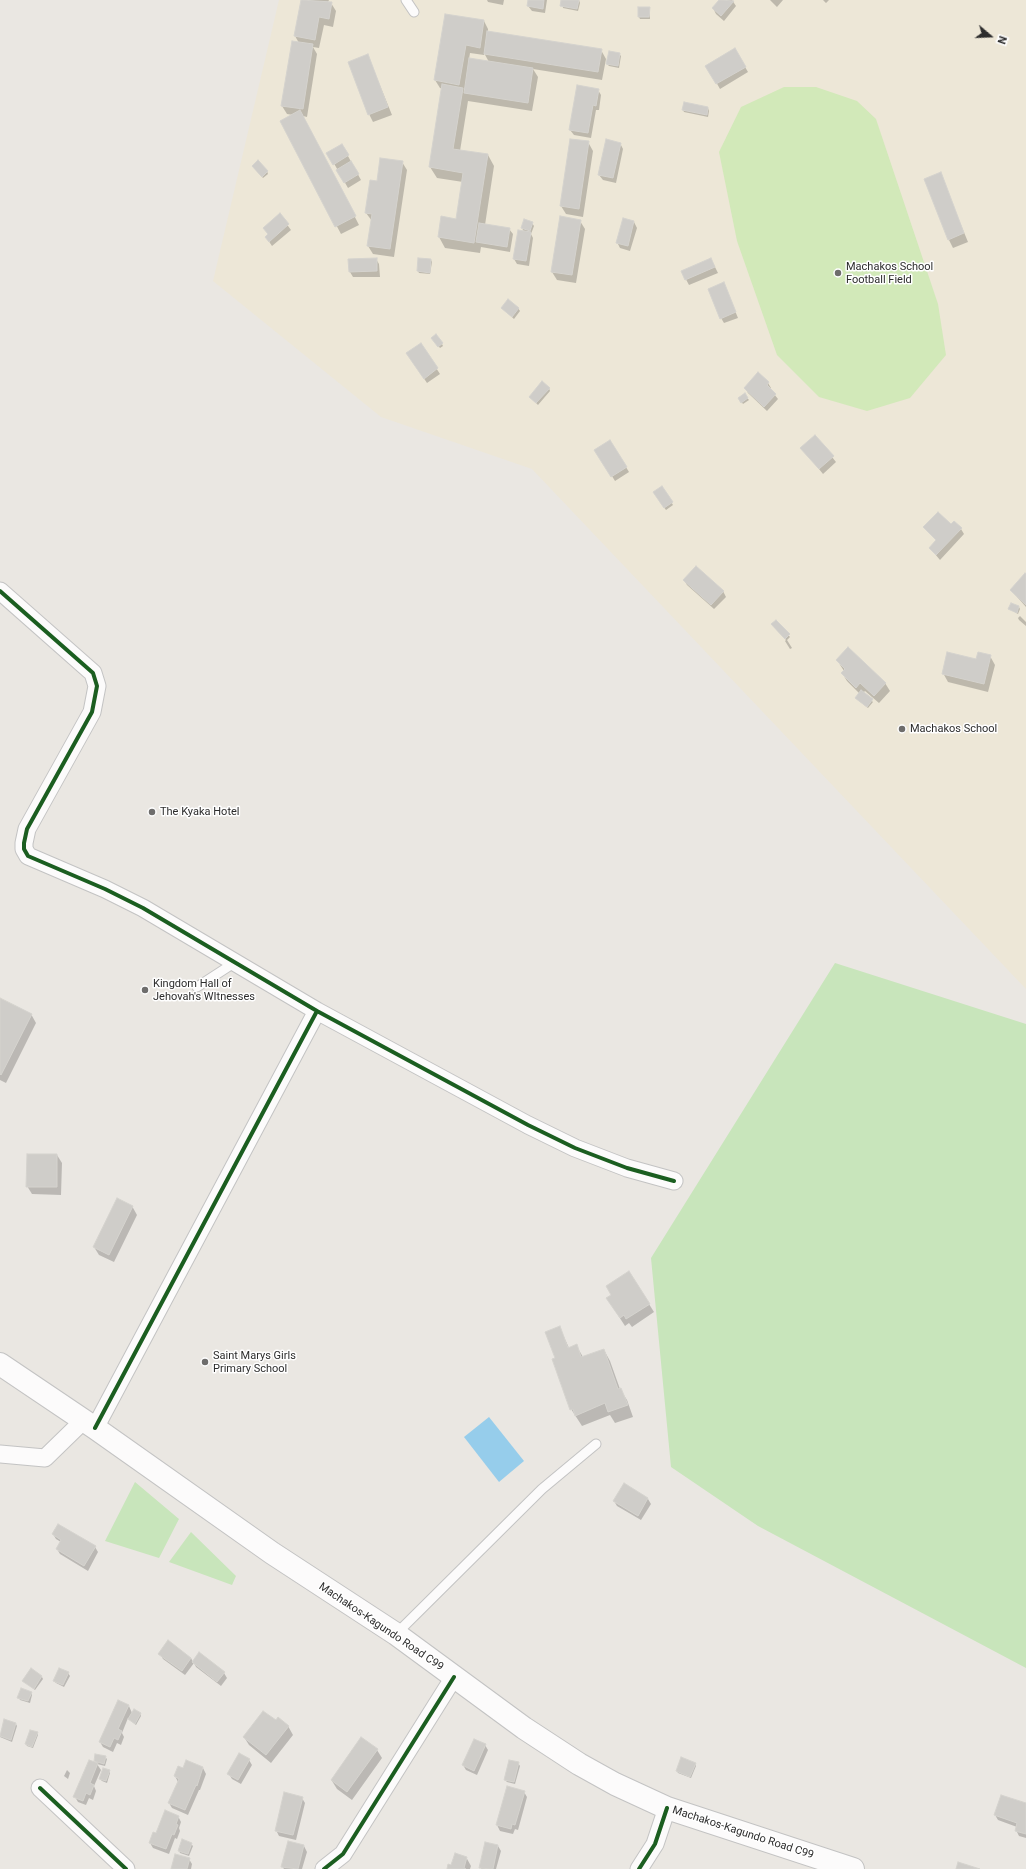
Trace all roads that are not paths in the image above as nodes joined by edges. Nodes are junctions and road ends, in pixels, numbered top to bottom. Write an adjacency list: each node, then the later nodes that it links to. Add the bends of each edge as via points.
1 (406, 0): 2 (lane)
2 (414, 12)
3 (0, 591): 4 (street, via 93,673 97,686 92,712 27,829 24,843 26,853 31,859 105,889 143,908)
4 (234, 963): 5 (lane); 6 (street)
5 (197, 987)
6 (317, 1011): 7 (street, via 528,1126 627,1168); 9 (street)
7 (674, 1181)
8 (0, 1364): 9 (main road, Machakos-Kagundo Road C99)
9 (90, 1424): 11 (street, via 45,1458); 12 (main road, Machakos-Kagundo Road C99, via 260,1544)
10 (596, 1444): 12 (lane, via 542,1489)
11 (0, 1454)
12 (396, 1634): 13 (main road, Machakos-Kagundo Road C99)
13 (454, 1677): 15 (main road, Machakos-Kagundo Road C99, via 579,1764); 17 (street, via 343,1854)
14 (40, 1788): 16 (street)
15 (667, 1808): 18 (street, via 655,1844); 19 (main road, Machakos-Kagundo Road C99)
16 (126, 1869)
17 (324, 1869)
18 (638, 1869)
19 (853, 1869)

